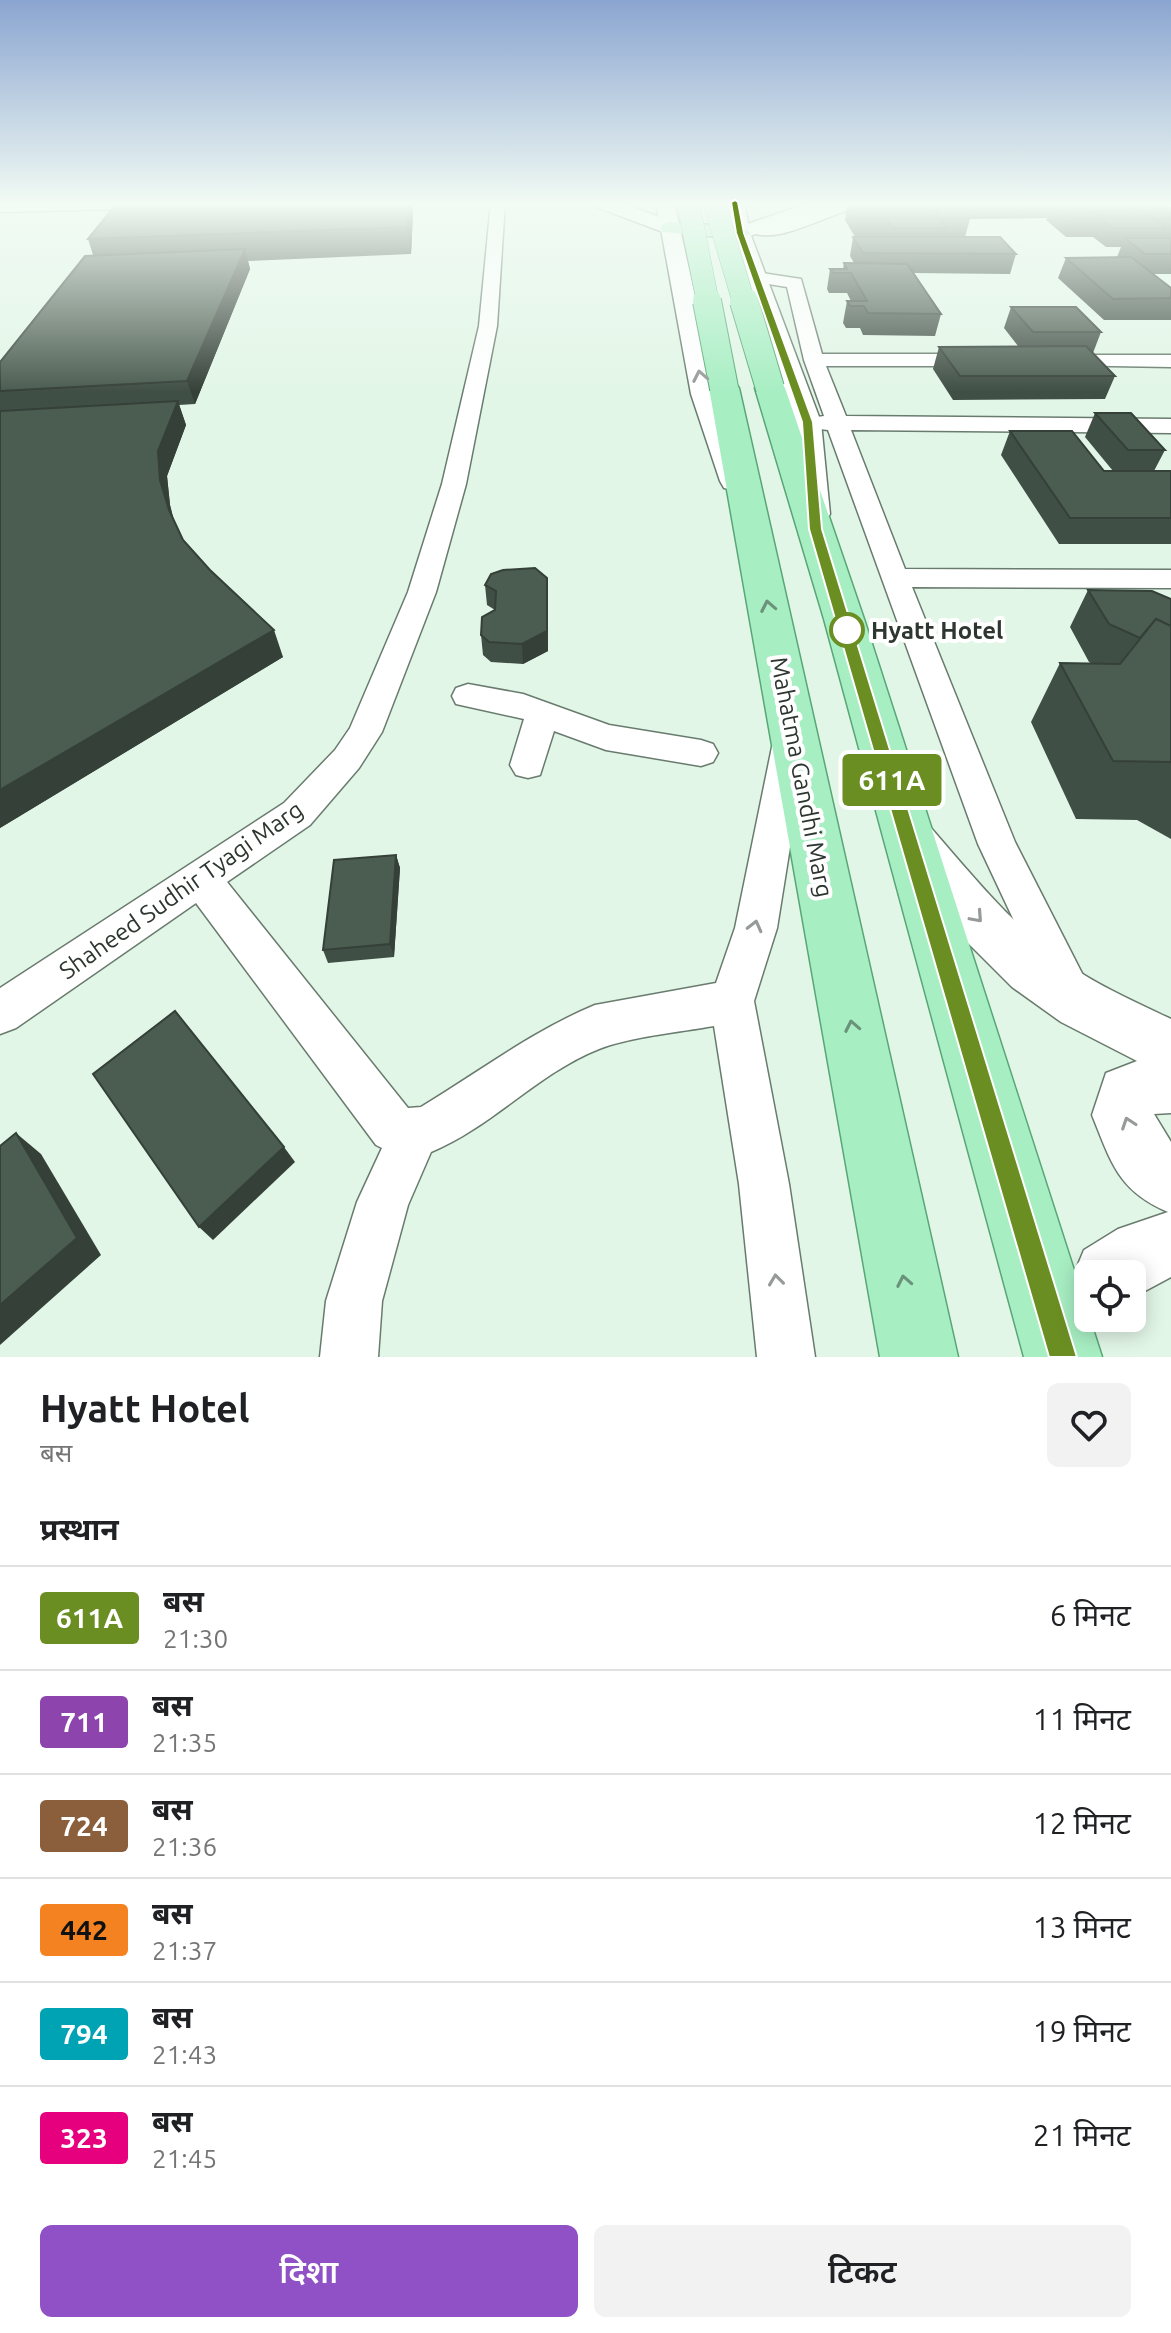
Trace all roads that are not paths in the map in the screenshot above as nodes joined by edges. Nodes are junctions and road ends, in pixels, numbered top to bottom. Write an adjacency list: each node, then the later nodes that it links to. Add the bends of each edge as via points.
1 (493, 265): 25 (street, Shaheed Sudhir Tyagi Marg, via 488,326 454,484 422,592 376,709 347,759 297,814)
2 (678, 265): 16 (street, Mahatma Gandhi Marg, one-way to 2, via 704,394)
3 (700, 265): 16 (main road, bridge)
4 (733, 265): 15 (main road, bridge)
5 (754, 265): 6 (street)
6 (756, 277): 7 (street, via 795,283); 11 (street)
7 (814, 360): 8 (street); 11 (street)
8 (1000, 360)
9 (1031, 360): 10 (street)
10 (1171, 361)
11 (822, 422): 12 (street); 15 (street); 17 (street)
12 (1046, 424): 13 (street); 14 (street)
13 (1171, 426)
14 (1064, 447)
15 (816, 529): 24 (main road)
16 (752, 530): 21 (main road, Mahatma Gandhi Marg, one-way to 16)
17 (895, 578): 18 (street); 26 (street, via 997,844)
18 (1171, 579)
19 (468, 696): 20 (street)
20 (542, 713): 22 (street, via 606,737); 23 (street)
21 (792, 728): 27 (street, one-way to 21, via 756,928); 38 (main road, Mahatma Gandhi Marg, one-way to 21)
22 (701, 753)
23 (528, 765)
24 (909, 836): 26 (street, one-way to 26, via 980,921 1032,970); 35 (main road)
25 (202, 880): 28 (street, Shaheed Sudhir Tyagi Marg); 31 (street, via 393,1128)
26 (1071, 995): 29 (street)
27 (732, 1001): 31 (street, via 595,1027 437,1125); 37 (street, one-way to 27, via 764,1184)
28 (0, 1013)
29 (1171, 1048)
30 (1171, 1084): 32 (street, one-way to 30, via 1144,1160 1122,1115 1127,1094)
31 (415, 1133): 36 (street, via 379,1216 354,1301)
32 (1171, 1181)
33 (1171, 1244): 34 (street)
34 (1131, 1260)
35 (1070, 1332)
36 (349, 1357)
37 (786, 1357)
38 (919, 1357)

